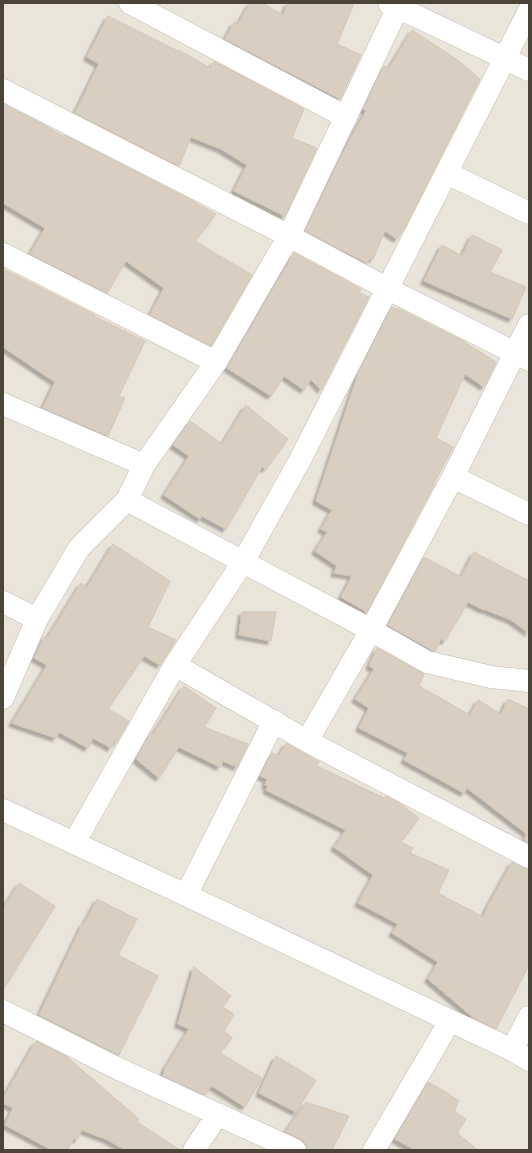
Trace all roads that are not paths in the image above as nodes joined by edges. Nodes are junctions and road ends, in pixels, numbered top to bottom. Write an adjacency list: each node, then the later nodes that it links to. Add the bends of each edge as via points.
1 (130, 3): 7 (street)
2 (396, 5): 4 (street); 7 (street)
3 (529, 11): 4 (street)
4 (505, 58): 5 (street); 8 (street)
5 (529, 70)
6 (3, 90): 10 (street)
7 (346, 118): 10 (street)
8 (447, 173): 9 (street); 12 (street)
9 (529, 213)
10 (289, 236): 12 (street); 15 (street)
11 (3, 254): 15 (street)
12 (388, 289): 14 (street); 21 (street, via 300,460)
13 (529, 325): 14 (street)
14 (522, 356): 18 (street)
15 (216, 362): 17 (street)
16 (3, 404): 17 (street)
17 (144, 465): 19 (street)
18 (453, 477): 20 (street); 24 (street)
19 (127, 500): 21 (street); 23 (street, via 79,548)
20 (529, 514)
21 (243, 562): 24 (street); 25 (street)
22 (3, 602): 23 (street)
23 (36, 619): 27 (street)
24 (371, 630): 26 (street, via 427,662 491,677); 29 (street)
25 (175, 665): 28 (street); 31 (street)
26 (529, 681)
27 (3, 698)
28 (274, 721): 29 (street); 33 (street)
29 (306, 741): 32 (street)
30 (3, 810): 31 (street)
31 (74, 843): 33 (street)
32 (529, 857)
33 (186, 895): 36 (street)
34 (3, 1011): 38 (street)
35 (529, 1017): 37 (street)
36 (450, 1021): 37 (street); 41 (street)
37 (521, 1055)
38 (218, 1114): 39 (street); 40 (street)
39 (194, 1150)
40 (295, 1150)
41 (374, 1150)

